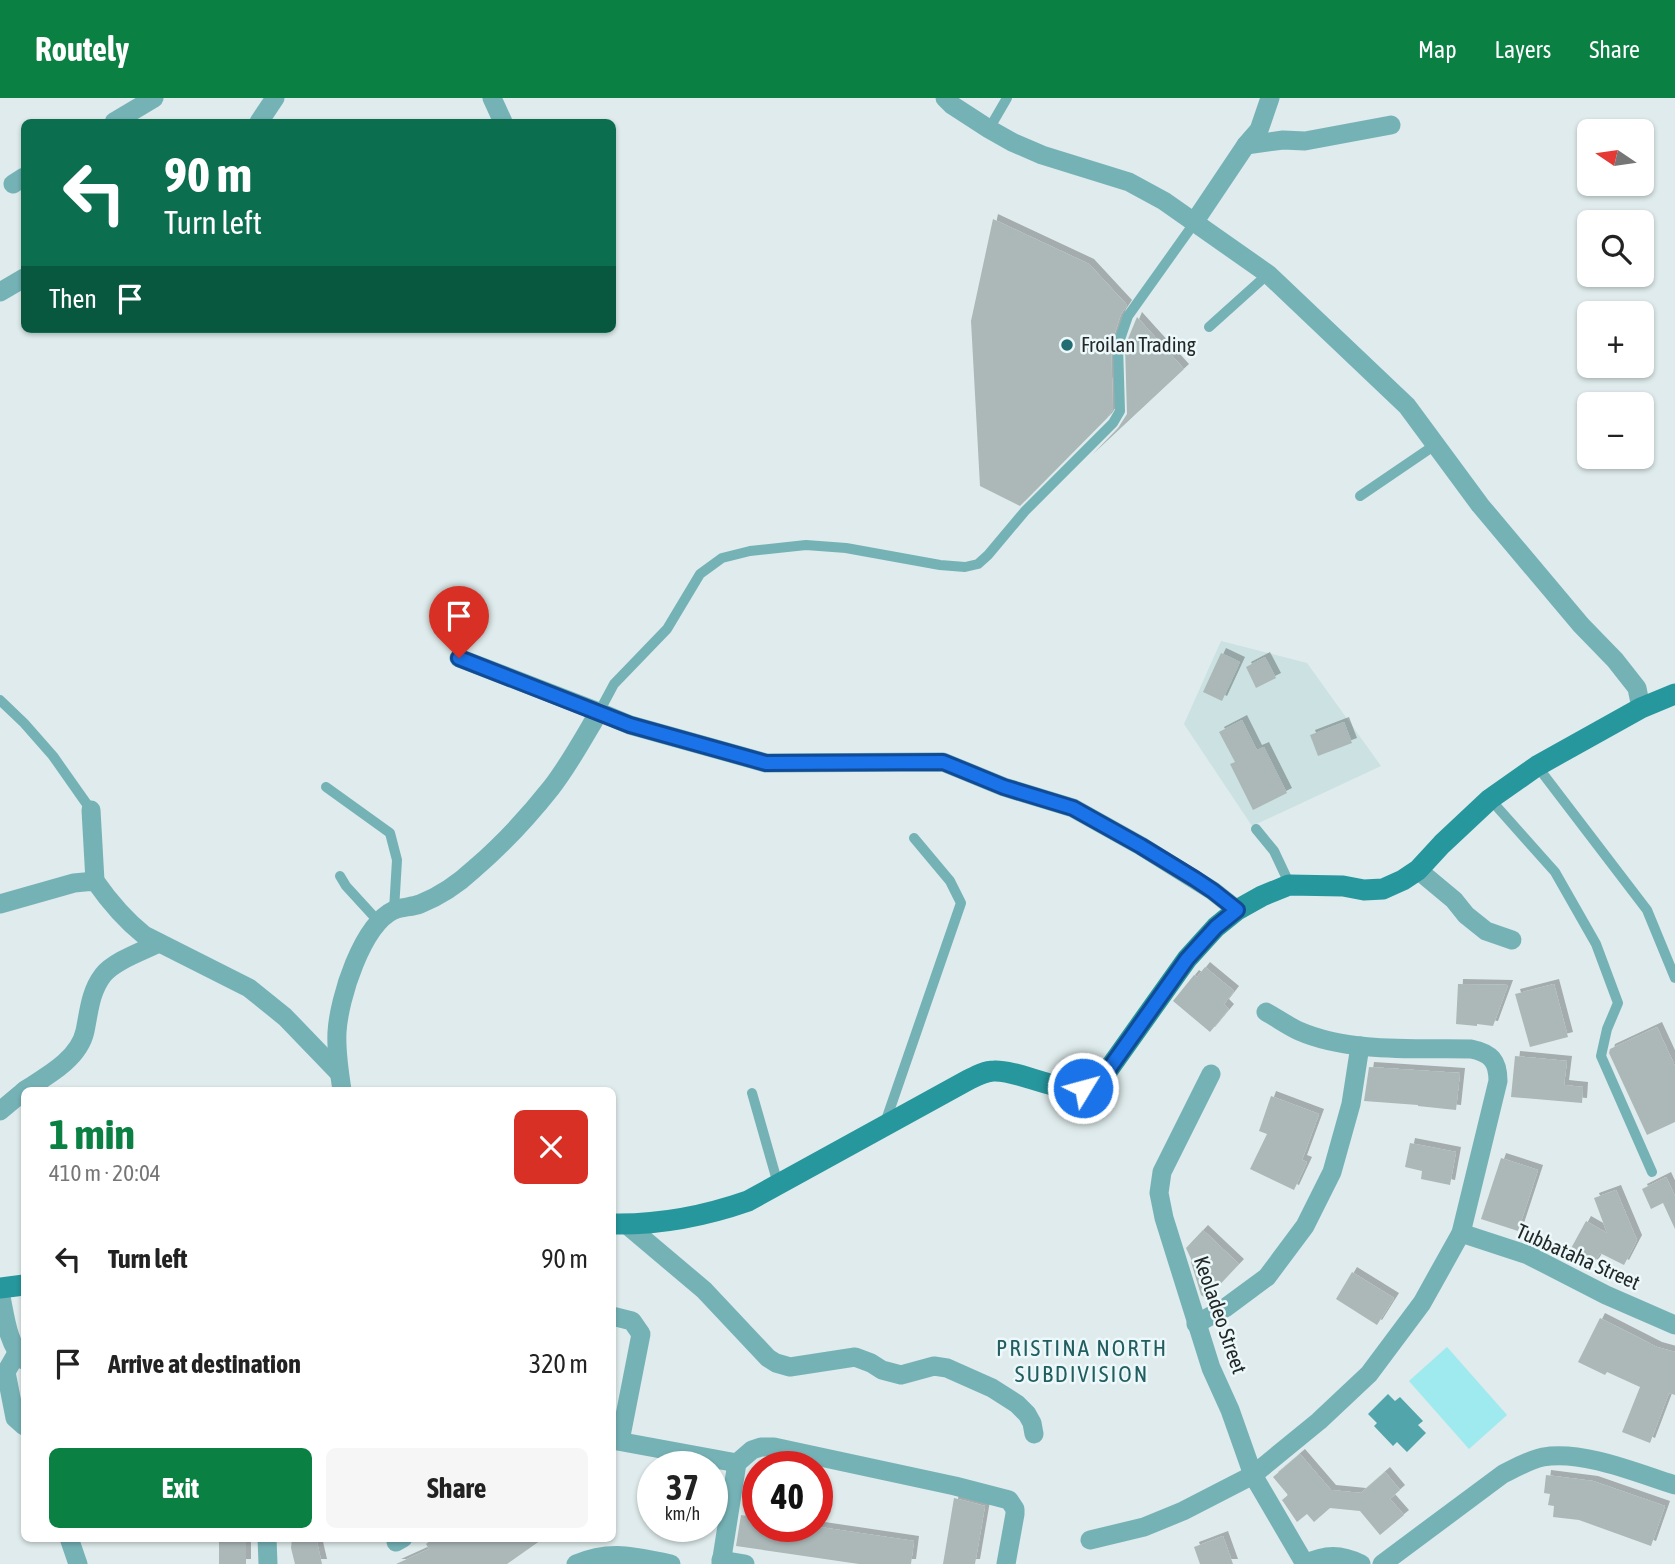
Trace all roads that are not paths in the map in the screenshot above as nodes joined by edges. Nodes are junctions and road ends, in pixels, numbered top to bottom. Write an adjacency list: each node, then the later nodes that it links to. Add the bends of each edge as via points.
1 (153, 98): 7 (street)
2 (275, 98): 8 (street)
3 (492, 98): 9 (street)
4 (945, 98): 11 (street)
5 (1007, 98): 11 (lane)
6 (1270, 98): 12 (street, via 1259,130)
7 (119, 119)
8 (261, 119)
9 (502, 119)
10 (1391, 125): 12 (street, via 1305,141)
11 (989, 130): 13 (street, via 1042,155 1129,183)
12 (1246, 145): 13 (street)
13 (1195, 221): 14 (street); 24 (lane, via 1128,316 1118,345 1121,411 978,564 940,565 806,545 722,558 700,573 667,629 614,684)
14 (1268, 274): 17 (lane); 18 (street, via 1407,406)
15 (21, 280): 16 (street)
16 (0, 292)
17 (1209, 327)
18 (1435, 444): 19 (lane); 23 (street, via 1480,505 1637,688)
19 (1360, 496)
20 (459, 658): 24 (street)
21 (1675, 694): 23 (street)
22 (0, 700): 28 (lane, via 53,756)
23 (1641, 708): 25 (street)
24 (599, 712): 36 (street, via 766,763 943,762 1073,808 1141,846); 37 (street, via 552,787 489,856 440,894)
25 (1537, 766): 27 (street); 40 (lane, via 1647,910)
26 (326, 787): 37 (lane, via 390,833 397,860)
27 (1490, 799): 31 (street); 50 (lane, via 1555,872 1596,944 1618,1003 1601,1056)
28 (91, 810): 33 (street)
29 (1256, 830): 34 (lane, via 1274,851)
30 (914, 838): 49 (lane, via 950,881 961,903)
31 (1418, 870): 34 (street, via 1383,889); 38 (street, via 1486,931)
32 (340, 876): 37 (lane, via 346,886)
33 (95, 881): 35 (street); 39 (street, via 132,926)
34 (1290, 884): 36 (street)
35 (0, 904)
36 (1237, 910): 49 (street, via 1187,959 1094,1084 1066,1087 994,1071 968,1080)
37 (386, 916): 44 (street, via 367,938 344,996 337,1031)
38 (1512, 940)
39 (159, 943): 44 (street, via 249,988 285,1017); 45 (street, via 110,968 94,990 85,1034 76,1050)
40 (1675, 978)
41 (1266, 1012): 42 (street, via 1299,1031)
42 (1360, 1046): 53 (street, via 1471,1049 1493,1059 1498,1081); 57 (street, via 1351,1104 1332,1172 1305,1226 1266,1278)
43 (1211, 1074): 57 (street, Keoladeo Street, via 1161,1172 1159,1193)
44 (340, 1082)
45 (31, 1087)
46 (752, 1093): 51 (lane)
47 (21, 1094): 48 (street)
48 (0, 1111)
49 (884, 1126): 51 (street)
50 (1652, 1172)
51 (778, 1185): 52 (street, via 720,1211)
52 (620, 1225): 61 (street, via 704,1290 776,1363 790,1367 855,1357 901,1375 934,1366 947,1368 1017,1404 1027,1414)
53 (1461, 1233): 58 (street, Tubbataha Street, via 1528,1255); 64 (street, via 1422,1303 1368,1374 1319,1422)
54 (21, 1286): 55 (street)
55 (0, 1290): 59 (street, via 8,1329)
56 (616, 1317): 62 (street, via 632,1321 640,1334)
57 (1196, 1324): 64 (street, Keoladeo Street)
58 (1675, 1325)
59 (21, 1357): 60 (street, via 6,1372 15,1418)
60 (21, 1423)
61 (1034, 1434)
62 (616, 1441): 63 (street)
63 (737, 1463): 69 (street); 75 (street, via 752,1450 774,1447 1009,1500 1015,1514)
64 (1253, 1475): 66 (street, via 1144,1527); 76 (street, Keoladeo Street)
65 (1675, 1485): 78 (street, via 1568,1455 1524,1462)
66 (1090, 1540)
67 (70, 1542): 70 (street)
68 (267, 1542): 71 (street)
69 (721, 1562): 74 (street)
70 (78, 1564)
71 (268, 1564)
72 (576, 1564): 73 (street, via 616,1554)
73 (671, 1564)
74 (745, 1564)
75 (1006, 1564)
76 (1305, 1564): 77 (street, via 1339,1556)
77 (1361, 1564)
78 (1382, 1564)

